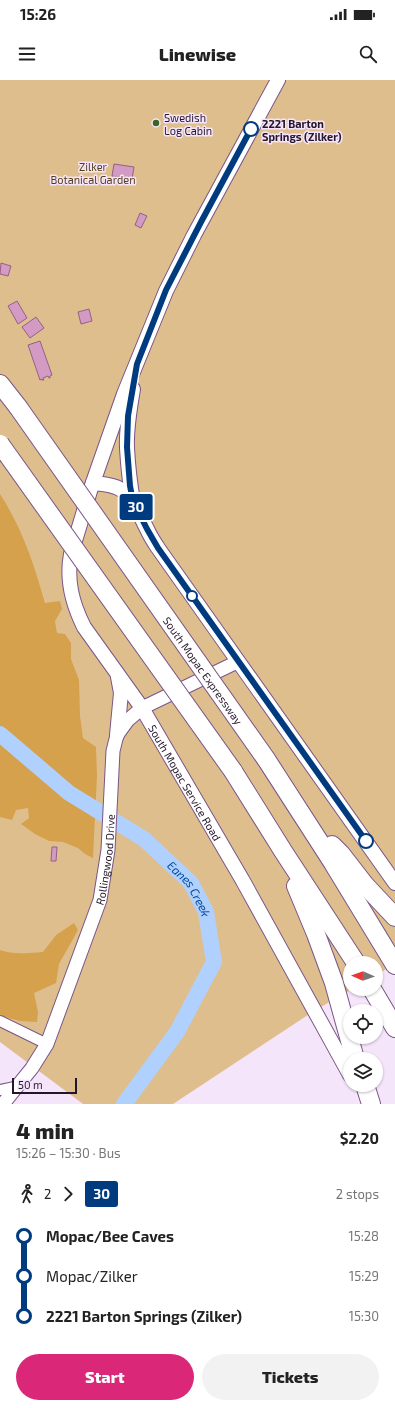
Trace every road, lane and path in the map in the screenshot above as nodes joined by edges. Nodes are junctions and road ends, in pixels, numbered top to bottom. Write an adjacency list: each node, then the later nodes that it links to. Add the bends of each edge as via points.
1 (278, 80): 2 (main road, via 166,290)
2 (137, 364): 5 (main road, South Mopac Service Road); 6 (main road, via 128,416 127,447)
3 (0, 384): 11 (highway, South Mopac Expressway, bridge, via 266,759)
4 (0, 444): 12 (highway, bridge, via 233,771)
5 (93, 483): 6 (main road, via 119,488); 8 (main road, South Mopac Service Road, via 73,545 69,565 70,584 75,606 84,626)
6 (133, 501): 7 (main road, via 158,548)
7 (237, 662): 9 (street, Rollingwood Drive); 13 (main road)
8 (118, 674): 9 (main road, South Mopac Service Road); 10 (main road, via 121,693)
9 (142, 708): 10 (street, Rollingwood Drive, via 128,720); 22 (main road, South Mopac Service Road, via 243,881)
10 (117, 735): 20 (street, Rollingwood Drive, via 113,751 108,850 100,900)
11 (300, 812): 14 (highway, via 341,854 365,886); 16 (highway, South Mopac Expressway)
12 (283, 851): 15 (highway); 21 (highway, via 334,983)
13 (395, 883)
14 (395, 917)
15 (351, 956)
16 (395, 965)
17 (376, 996): 19 (highway)
18 (0, 1021): 20 (street)
19 (395, 1028)
20 (47, 1044): 23 (street, Rollingwood Drive)
21 (353, 1052)
22 (343, 1062)
23 (19, 1086): 24 (street); 27 (street, Rollingwood Drive)
24 (0, 1090)
25 (360, 1092): 28 (main road)
26 (367, 1092): 29 (highway)
27 (3, 1104)
28 (366, 1104)
29 (371, 1104)

